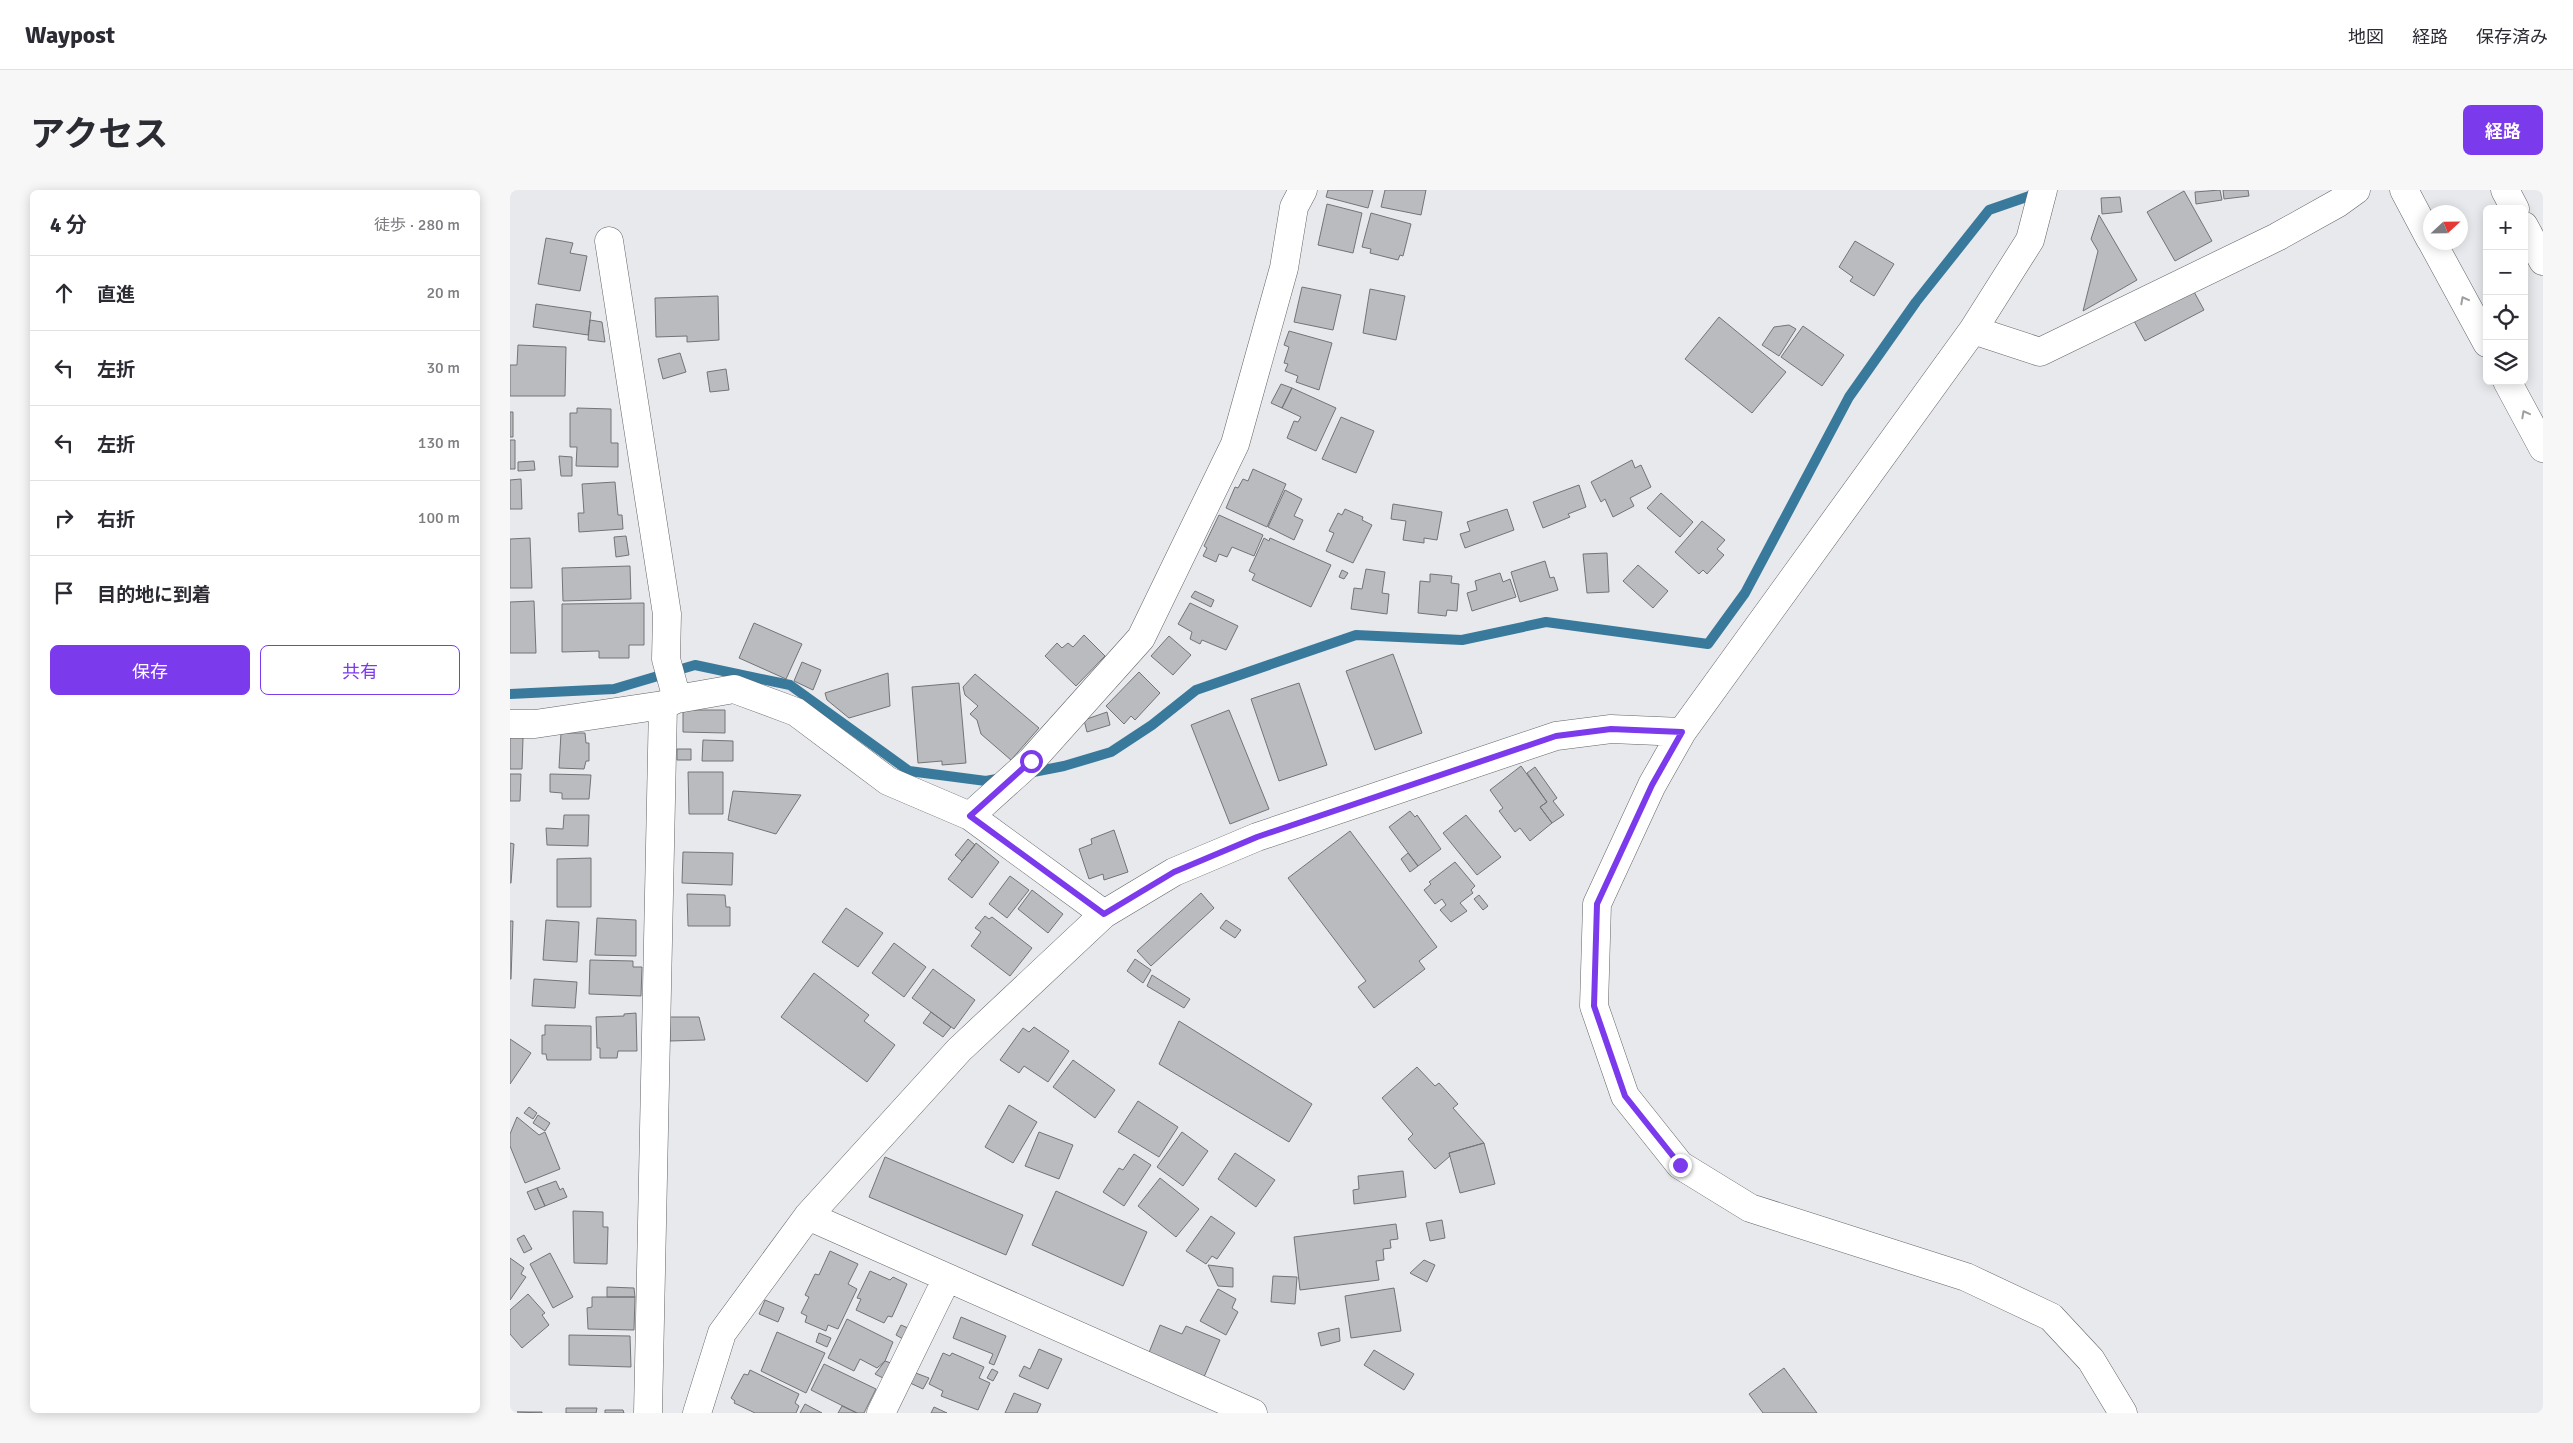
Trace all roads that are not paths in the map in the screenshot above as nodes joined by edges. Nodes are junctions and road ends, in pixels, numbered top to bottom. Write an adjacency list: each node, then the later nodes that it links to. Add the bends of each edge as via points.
1 (1303, 190): 19 (main road, via 1294,207 1284,268 1235,444 1141,638 1031,761)
2 (2043, 190): 12 (main road, via 2030,240)
3 (2356, 190): 12 (main road, via 2277,238 2040,352)
4 (2404, 190): 7 (main road)
5 (2505, 190): 6 (main road)
6 (2513, 205)
7 (2423, 226)
8 (2528, 234): 11 (main road)
9 (609, 241): 16 (main road, via 667,614)
10 (2436, 250): 13 (main road, one-way to 10)
11 (2543, 262)
12 (1973, 330): 18 (main road)
13 (2485, 340)
14 (2509, 385): 15 (main road, one-way to 14)
15 (2543, 448)
16 (669, 686): 17 (main road, via 535,724); 19 (main road, via 734,689 796,712 888,780); 23 (main road)
17 (510, 724)
18 (1682, 732): 20 (main road, via 1611,729 1556,736 1257,837 1174,872); 27 (main road, via 1652,785 1597,904 1594,1006 1625,1096 1680,1165 1750,1208 1966,1278 2050,1317 2091,1360)
19 (970, 816): 20 (main road)
20 (1104, 914): 21 (main road, via 959,1050)
21 (808, 1216): 22 (main road); 24 (main road, via 722,1333)
22 (947, 1278): 25 (main road); 26 (main road)
23 (648, 1413)
24 (697, 1413)
25 (881, 1413)
26 (1254, 1413)
27 (2123, 1413)

